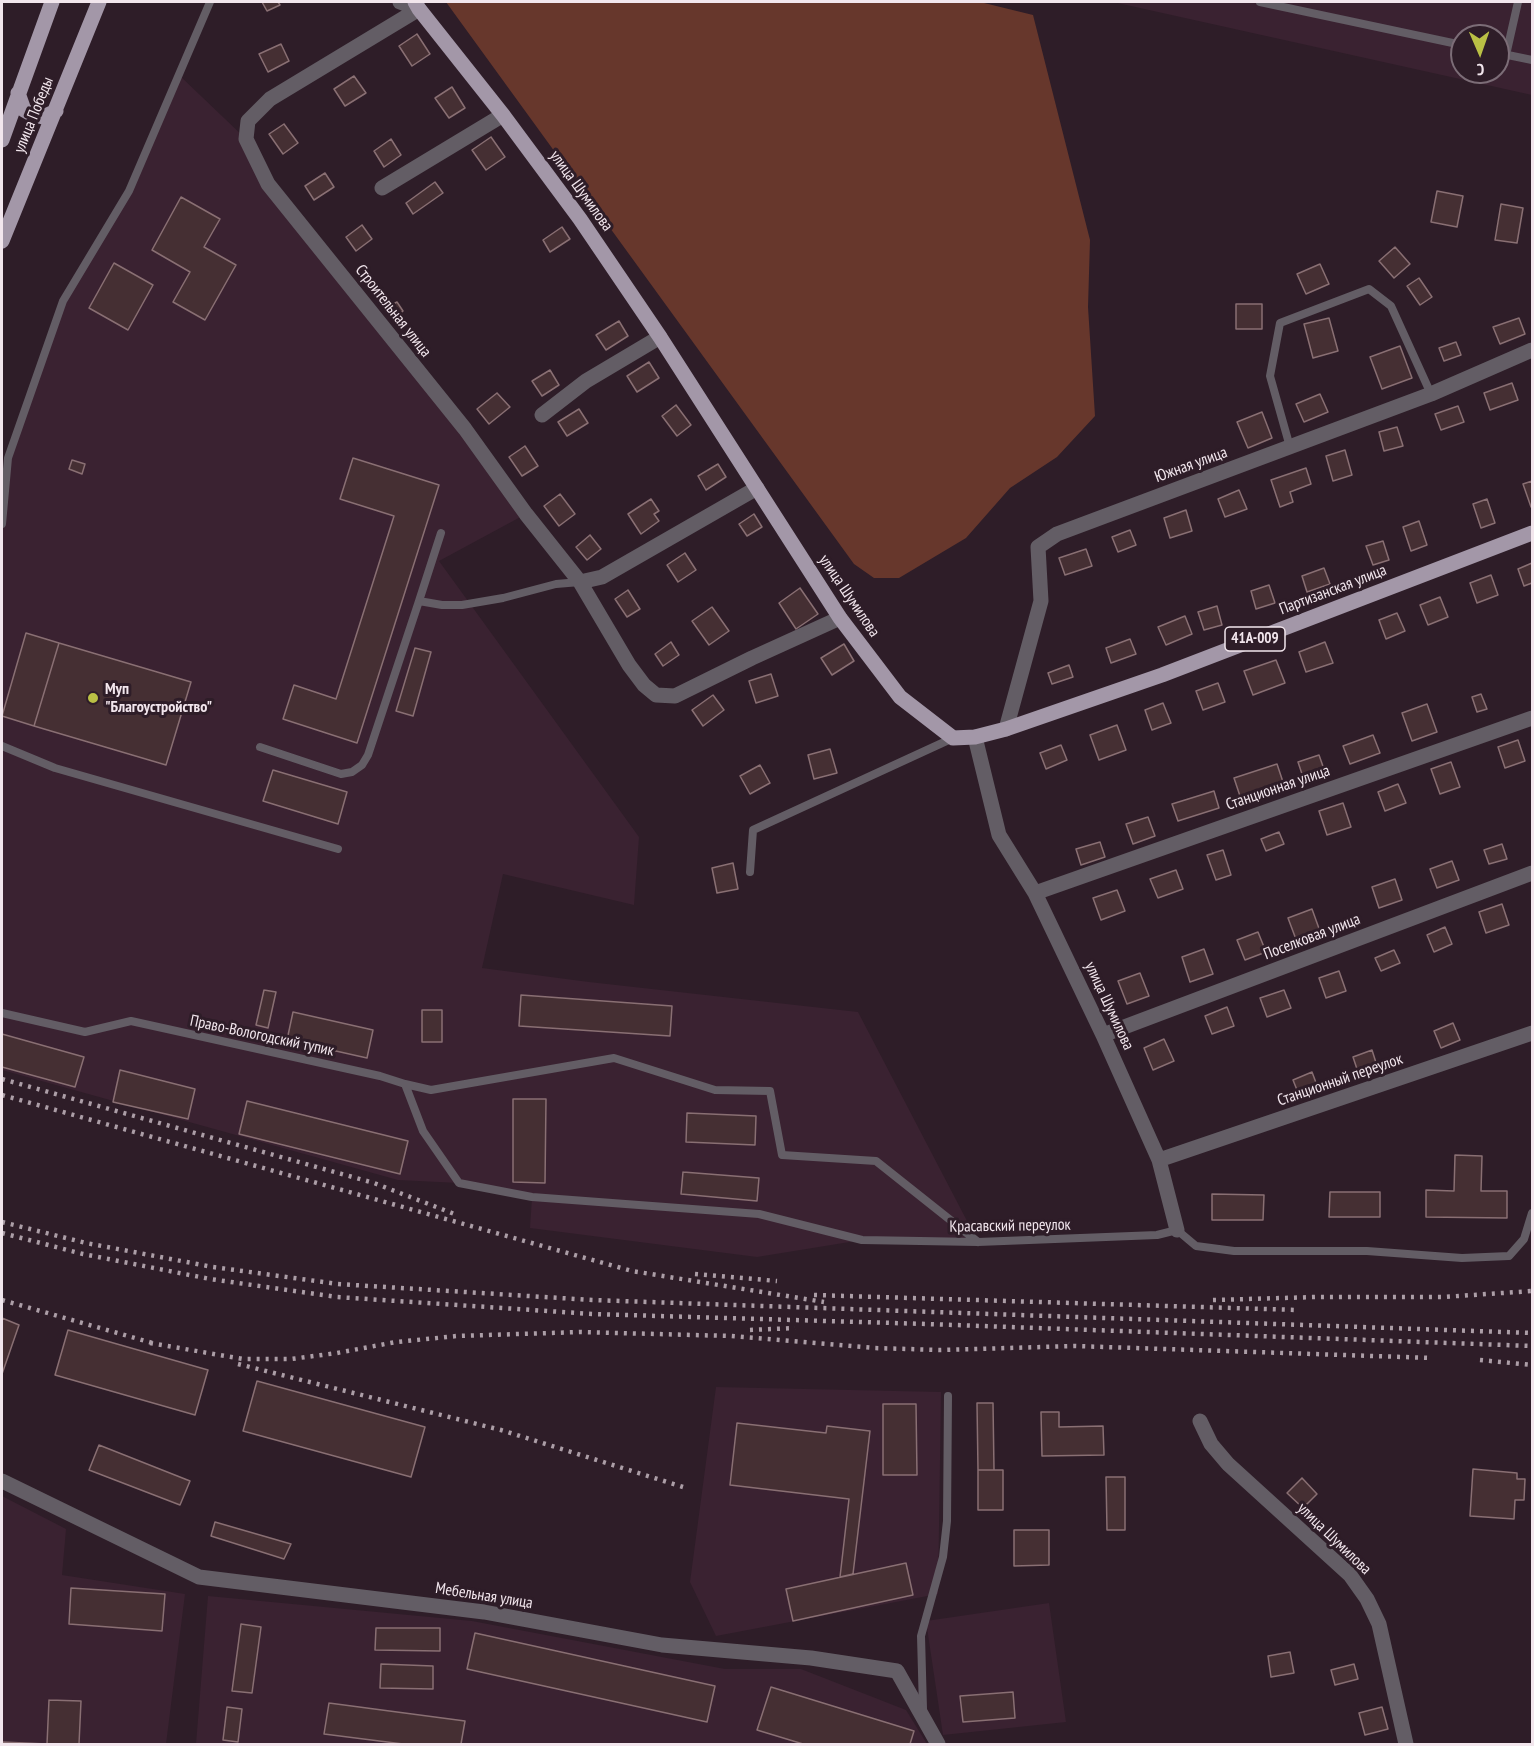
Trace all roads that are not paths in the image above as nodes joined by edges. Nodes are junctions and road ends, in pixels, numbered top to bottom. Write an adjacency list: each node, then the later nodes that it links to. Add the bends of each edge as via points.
1 (52, 2): 12 (main road, улица Победы)
2 (99, 2): 13 (main road, улица Победы)
3 (210, 2): 24 (lane, via 129,190 63,301 8,458)
4 (400, 2): 7 (street)
5 (1260, 2): 9 (lane)
6 (1518, 2): 8 (lane)
7 (417, 5): 14 (main road, улица Шумилова); 27 (street, Строительная улица, via 270,99 248,121 246,139 268,184 465,429)
8 (1510, 28)
9 (1450, 42)
10 (1510, 56): 11 (lane)
11 (1533, 60)
12 (18, 93): 13 (main road, via 24,110 33,115 43,117); 15 (main road, улица Победы)
13 (56, 111): 17 (main road, улица Победы)
14 (503, 115): 16 (street); 18 (main road, улица Шумилова)
15 (2, 140)
16 (382, 188)
17 (2, 242)
18 (660, 337): 21 (street, via 586,381); 23 (main road, улица Шумилова)
19 (1533, 350): 20 (street, Южная улица)
20 (1431, 394): 22 (street, Южная улица); 22 (lane, via 1390,306 1369,289 1280,323 1270,376)
21 (542, 415)
22 (1290, 447): 31 (street, Южная улица, via 1057,534 1038,547 1041,601)
23 (757, 488): 27 (street, via 602,577); 29 (main road, улица Шумилова)
24 (2, 524)
25 (441, 533): 28 (lane)
26 (1533, 533): 31 (main road, Партизанская улица / 41А-009, via 1162,675)
27 (580, 582): 28 (lane, via 462,605); 29 (street, Строительная улица, via 629,665 656,694 675,696)
28 (419, 601): 35 (lane, via 362,765 340,774)
29 (840, 618): 33 (main road, улица Шумилова, via 900,697)
30 (1533, 718): 39 (street, Станционная улица)
31 (1006, 729): 32 (main road, Партизанская улица / 41А-009)
32 (975, 737): 33 (main road); 39 (street, улица Шумилова, via 999,835)
33 (953, 738): 37 (lane, via 753,830)
34 (2, 746): 36 (lane, via 56,768)
35 (260, 747)
36 (338, 849)
37 (750, 872)
38 (1533, 873): 42 (street, Поселковая улица)
39 (1035, 893): 42 (street, улица Шумилова)
40 (2, 1013): 43 (lane, Право-Вологодский тупик, via 85,1032 131,1021)
41 (1533, 1033): 44 (street, Станционный переулок)
42 (1103, 1035): 44 (street, улица Шумилова)
43 (405, 1084): 47 (lane, Красавский переулок, via 423,1131 459,1183 532,1197 759,1214 862,1240); 47 (lane, Право-Вологодский тупик, via 431,1090 614,1058 714,1090 770,1091 782,1155 876,1161)
44 (1159, 1160): 46 (street, улица Шумилова)
45 (1533, 1213): 46 (lane, via 1524,1239 1509,1256 1234,1251 1196,1246)
46 (1177, 1230): 47 (lane, Красавский переулок, via 1157,1235)
47 (978, 1242)
48 (948, 1396): 51 (lane, via 947,1521 944,1557 921,1636)
49 (1200, 1421): 53 (street, улица Шумилова, via 1211,1444 1228,1464 1350,1575 1367,1599 1379,1624)
50 (2, 1481): 51 (street, Мебельная улица, via 199,1577 484,1612 662,1645 811,1658 897,1671)
51 (923, 1717): 52 (street, Мебельная улица)
52 (939, 1744)
53 (1406, 1744)

